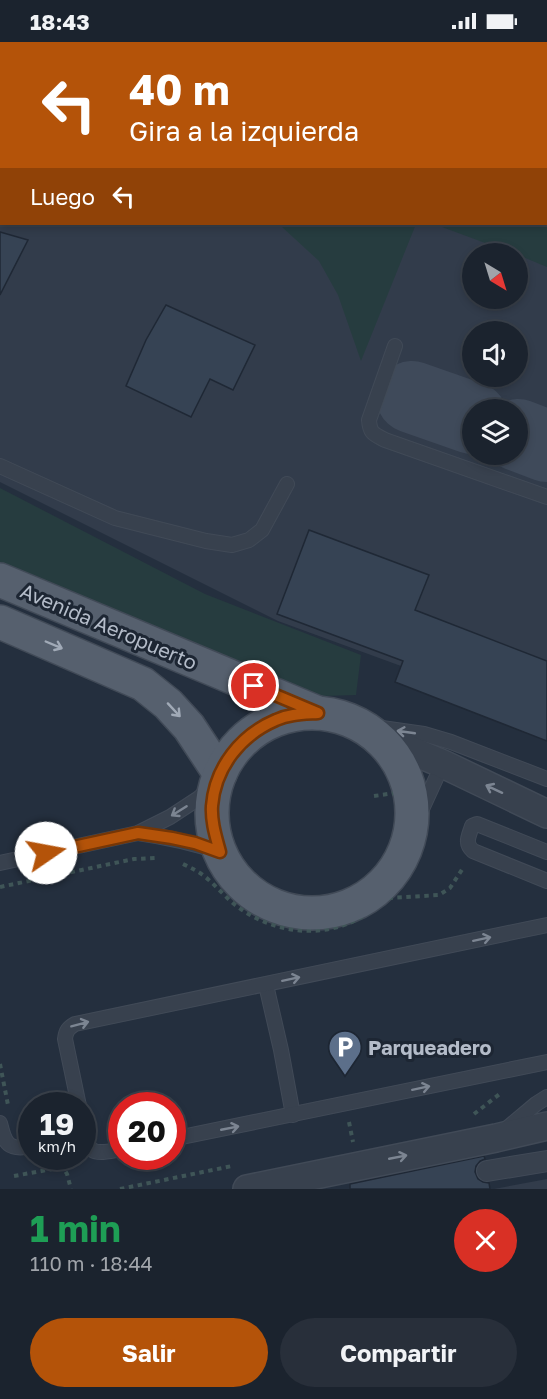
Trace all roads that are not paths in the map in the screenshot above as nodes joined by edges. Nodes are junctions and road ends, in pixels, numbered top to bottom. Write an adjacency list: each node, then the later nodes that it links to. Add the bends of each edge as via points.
1 (395, 346): 4 (lane, via 369,420 373,434)
2 (0, 466): 3 (lane, via 115,518 232,545 249,540 262,530)
3 (287, 484)
4 (547, 497)
5 (0, 580): 7 (main road, Avenida Aeropuerto)
6 (0, 622): 10 (main road, Avenida Aeropuerto, one-way to 10, via 143,684 189,727)
7 (318, 713): 8 (main road, via 339,717); 10 (main road, via 297,714 260,728 230,756)
8 (370, 731): 9 (street, one-way to 8); 14 (main road, via 393,753 404,771 410,791)
9 (447, 753): 11 (lane); 12 (street, one-way to 9); 14 (lane)
10 (218, 778): 13 (lane, one-way to 13, via 199,798); 15 (main road, via 212,806 213,830)
11 (547, 779)
12 (547, 814)
13 (138, 833): 15 (lane, via 195,843); 17 (lane)
14 (411, 833): 15 (main road, via 393,872 379,887 362,899 322,913 280,908 261,899 230,871)
15 (220, 852)
16 (547, 852): 18 (lane, via 477,824 472,826 467,842 473,851)
17 (0, 863)
18 (547, 881)
19 (547, 925): 20 (lane, one-way to 19)
20 (266, 985): 22 (lane, one-way to 20, via 65,1039 69,1027); 24 (lane)
21 (547, 1062): 24 (lane, one-way to 21)
22 (76, 1092)
23 (547, 1097): 28 (lane)
24 (293, 1115): 27 (lane, one-way to 24)
25 (7, 1123): 29 (lane, via 3,1137 7,1144)
26 (547, 1126): 28 (street)
27 (186, 1136)
28 (496, 1138): 32 (street, one-way to 28)
29 (18, 1148)
30 (547, 1161): 31 (street)
31 (487, 1171)
32 (247, 1189)

